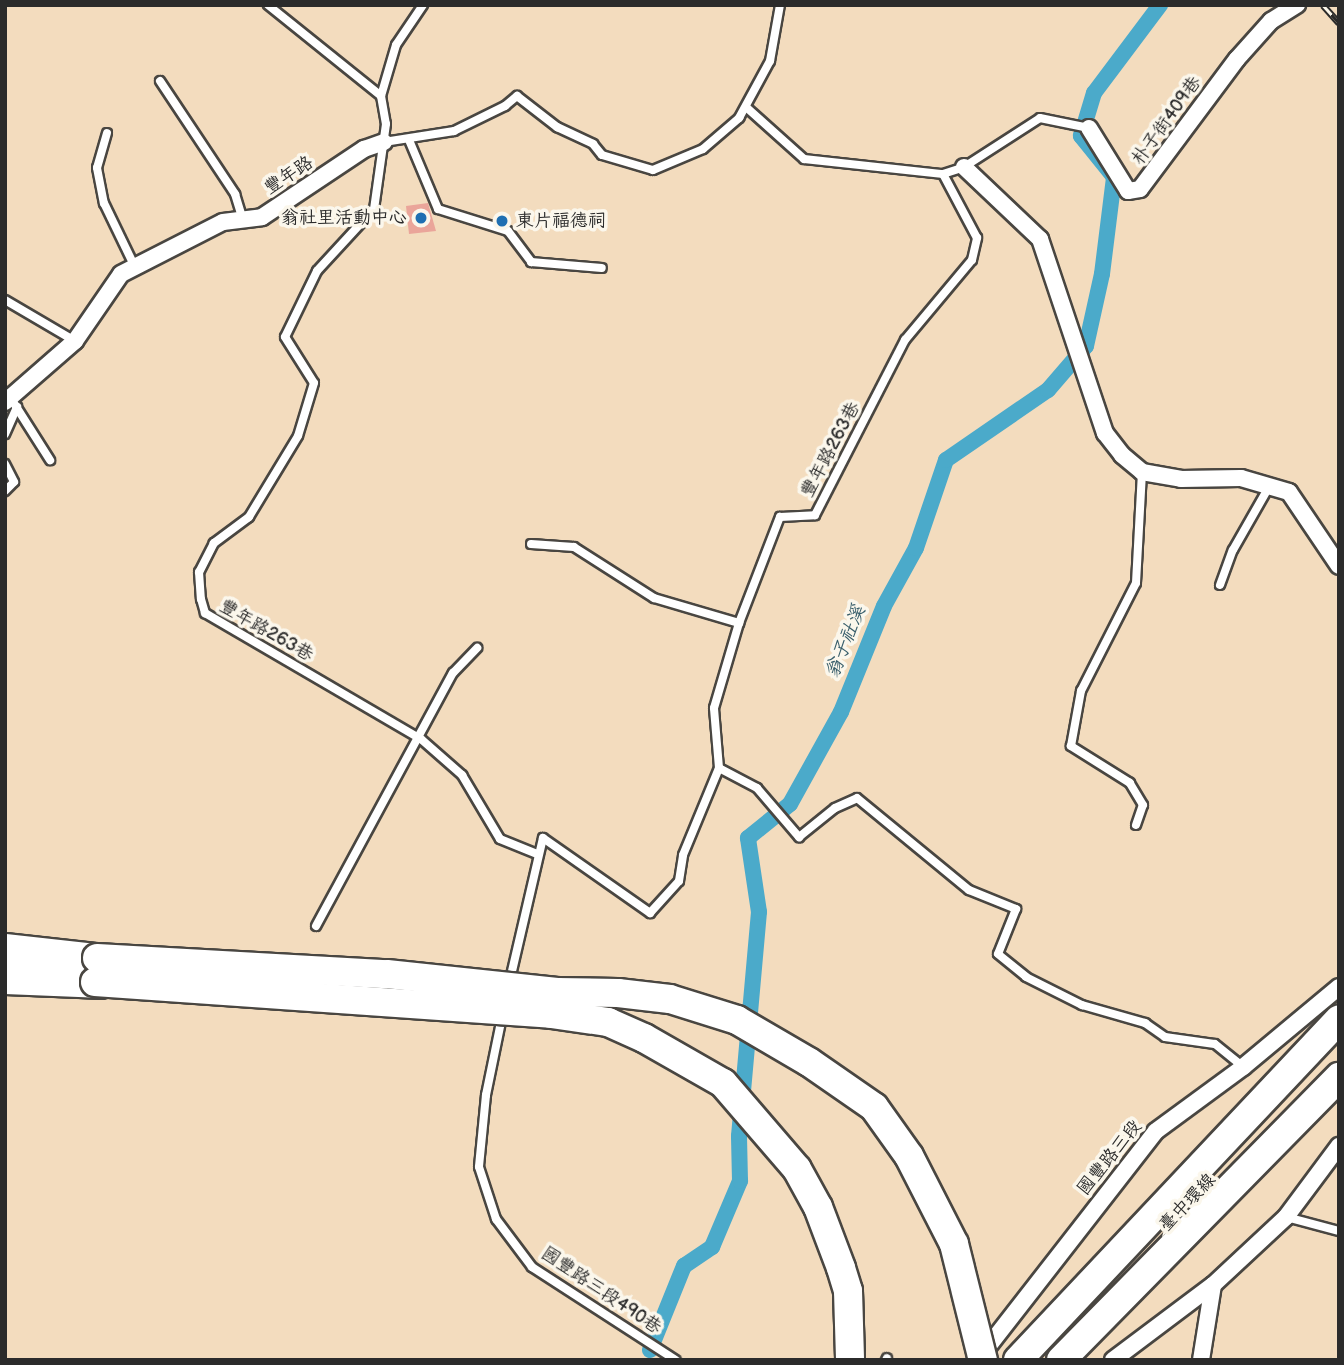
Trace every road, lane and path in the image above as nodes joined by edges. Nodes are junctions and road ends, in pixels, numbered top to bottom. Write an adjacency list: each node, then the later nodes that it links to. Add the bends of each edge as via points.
1 (268, 5): 6 (lane)
2 (423, 5): 6 (lane, via 396,45)
3 (780, 5): 7 (lane, via 770,61)
4 (1297, 5): 8 (street, 朴子街409巷, via 1271,21 1237,59 1140,188 1128,191)
5 (160, 81): 14 (lane, via 235,194)
6 (382, 96): 11 (lane)
7 (746, 107): 10 (lane, via 703,149 653,170 602,155 593,144 557,127 517,96 454,131); 13 (lane, via 804,159)
8 (1083, 125): 12 (lane, 朴子街409巷, via 1040,118)
9 (107, 133): 15 (lane, via 97,168 104,203)
10 (409, 140): 11 (lane); 16 (lane, via 438,209 508,231 531,262)
11 (384, 142): 14 (street, 豐年路, via 364,149 262,217); 31 (lane, 豐年路263巷, via 374,209 317,271 285,337 314,383 298,436 249,517 214,543 200,572 200,586 205,613)
12 (964, 167): 13 (lane, 朴子街409巷); 23 (street, via 1040,239 1105,433)
13 (943, 174): 29 (lane, 豐年路263巷, via 976,238 972,260 905,340 815,515 780,517)
14 (243, 220): 15 (street, 豐年路, via 223,222)
15 (135, 267): 18 (street, 豐年路, via 121,274)
16 (602, 268)
17 (5, 300): 18 (lane)
18 (75, 341): 19 (street, 豐年路)
19 (11, 402): 20 (lane); 21 (lane)
20 (5, 434)
21 (50, 460)
22 (5, 464): 25 (lane, via 14,482)
23 (1142, 472): 24 (street); 33 (lane, via 1136,583 1081,691 1071,747 1130,783 1143,805)
24 (1271, 484): 27 (street, via 1289,492); 28 (lane, via 1233,550)
25 (5, 491)
26 (531, 544): 29 (lane, via 574,547 654,598)
27 (1339, 566)
28 (1220, 585)
29 (739, 623): 32 (lane, 豐年路263巷, via 714,708)
30 (477, 648): 31 (lane, via 453,673)
31 (421, 739): 34 (lane, 豐年路263巷, via 462,775 500,839); 35 (lane)
32 (719, 768): 34 (lane, 豐年路263巷, via 683,855 679,880 650,913 543,838); 43 (lane, via 757,788 799,837 857,797 970,890 1016,909 998,954 1026,977 1082,1005 1145,1023 1165,1037 1215,1044)
33 (1136, 825)
34 (537, 854): 50 (lane, 國豐路三段490巷, via 486,1095 479,1167 496,1219 532,1267)
35 (316, 926)
36 (5, 948): 37 (highway)
37 (100, 963): 38 (highway); 40 (lane, via 115,956 118,973 105,994 89,997); 51 (highway, bridge, via 551,1014 608,1022 644,1038 723,1083 797,1169 818,1207 848,1291); 52 (highway, bridge, via 387,974 631,995 670,999 737,1020 874,1107 909,1156 954,1244)
38 (5, 975)
39 (1339, 987): 43 (street, 國豐路三段)
40 (5, 990)
41 (1339, 1020): 53 (highway)
42 (1339, 1046): 54 (highway, 臺中環線)
43 (1243, 1068): 52 (street, 國豐路三段, via 1156,1130)
44 (1339, 1077): 55 (highway, 臺中環線)
45 (1339, 1100): 56 (highway)
46 (1339, 1146): 47 (street)
47 (1286, 1217): 48 (lane); 49 (street)
48 (1339, 1231)
49 (1213, 1285): 57 (street); 58 (street)
50 (676, 1360)
51 (850, 1360)
52 (980, 1360)
53 (1018, 1360)
54 (1036, 1360)
55 (1061, 1360)
56 (1077, 1360)
57 (1113, 1360)
58 (1201, 1360)

